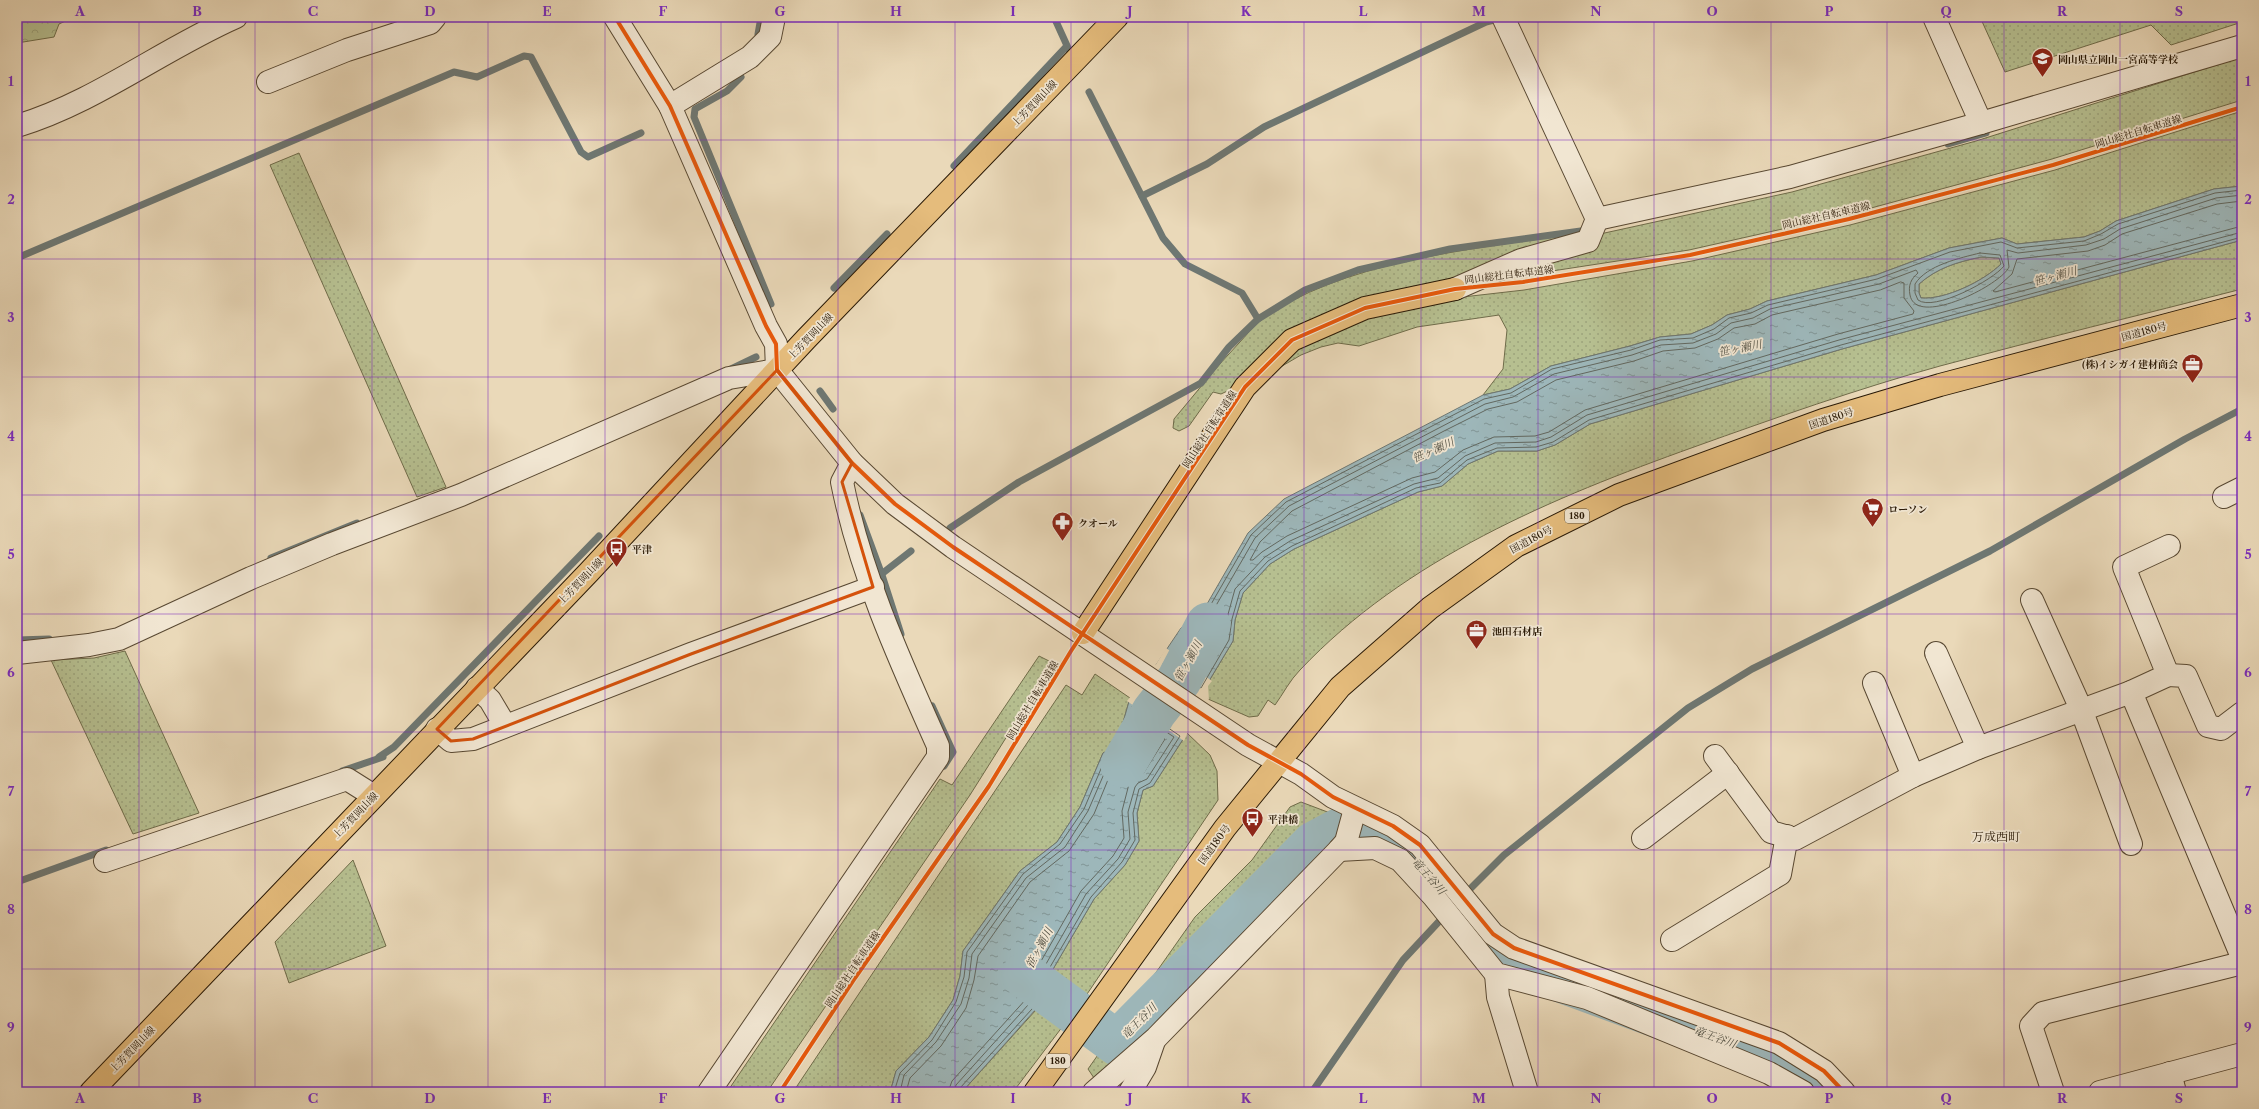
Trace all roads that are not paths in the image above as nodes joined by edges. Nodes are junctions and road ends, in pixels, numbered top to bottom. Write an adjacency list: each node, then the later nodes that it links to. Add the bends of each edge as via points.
1 (236, 17): 12 (street, via 108,88 50,116)
2 (435, 17): 9 (street, via 430,24 347,50)
3 (615, 17): 10 (street)
4 (774, 17): 10 (street, via 770,37 750,57)
5 (1117, 17): 16 (main road, 上芳賀岡山線)
6 (1934, 17): 11 (street)
7 (1505, 20): 13 (street)
8 (2242, 46): 11 (street)
9 (268, 82)
10 (670, 106): 16 (street, via 776,344)
11 (1981, 123): 13 (street, via 1790,177)
12 (17, 126)
13 (1593, 227): 14 (street)
14 (1455, 289): 21 (main road, 岡山総社自転車道線, via 1365,308 1292,340 1246,387)
15 (2242, 305): 34 (main road, 国道180号 / 180, via 1940,385 1823,420 1619,495 1516,546 1430,608 1340,687)
16 (777, 370): 17 (street); 22 (street, via 729,378 461,495 251,578 119,639 90,645); 26 (main road, 上芳賀岡山線)
17 (852, 463): 19 (street, via 842,482); 21 (street, via 895,504 953,547)
18 (2169, 546): 24 (street, via 2124,567)
19 (871, 581): 31 (street, via 473,739 451,741); 52 (street, via 894,647 938,746 938,757)
20 (2032, 600): 28 (street)
21 (1085, 635): 34 (street)
22 (17, 653)
23 (1936, 653): 32 (street)
24 (2168, 675): 27 (street); 29 (street, via 2186,676 2208,726 2221,729)
25 (1874, 683): 36 (street)
26 (477, 688): 30 (street, via 490,700); 31 (main road, 上芳賀岡山線)
27 (2131, 692): 28 (street); 45 (street)
28 (2081, 709): 32 (street); 41 (street)
29 (2242, 713)
30 (500, 717)
31 (437, 728): 37 (main road, 上芳賀岡山線)
32 (1978, 748): 36 (street)
33 (1715, 756): 35 (street)
34 (1278, 762): 38 (street, via 1301,774); 53 (main road, 国道180号 / 180, via 1225,828)
35 (1728, 773): 39 (street, via 1771,832); 40 (street)
36 (1913, 776): 39 (street, via 1795,839)
37 (374, 796): 43 (street, via 347,779); 51 (main road, 上芳賀岡山線)
38 (1354, 813): 42 (street); 58 (street, via 1393,826 1420,845 1493,934 1514,948 1779,1043 1824,1070)
39 (1787, 836): 44 (street, via 1780,874)
40 (1644, 838)
41 (2131, 844)
42 (1342, 846): 47 (street, via 1375,848 1400,860 1434,897); 48 (street)
43 (105, 861)
44 (1672, 940)
45 (2242, 957)
46 (2242, 963): 59 (street, via 2043,1013 2031,1026)
47 (1496, 974): 56 (street, via 1498,997); 57 (street, via 1587,998 1769,1073)
48 (1156, 1038): 54 (street); 55 (street, via 1145,1067)
49 (2242, 1054): 50 (street)
50 (2173, 1083): 60 (street)
51 (91, 1092)
52 (709, 1092)
53 (1035, 1092)
54 (1094, 1092)
55 (1130, 1092)
56 (1527, 1092)
57 (1803, 1092)
58 (1844, 1092)
59 (2053, 1092)
60 (2100, 1092)

